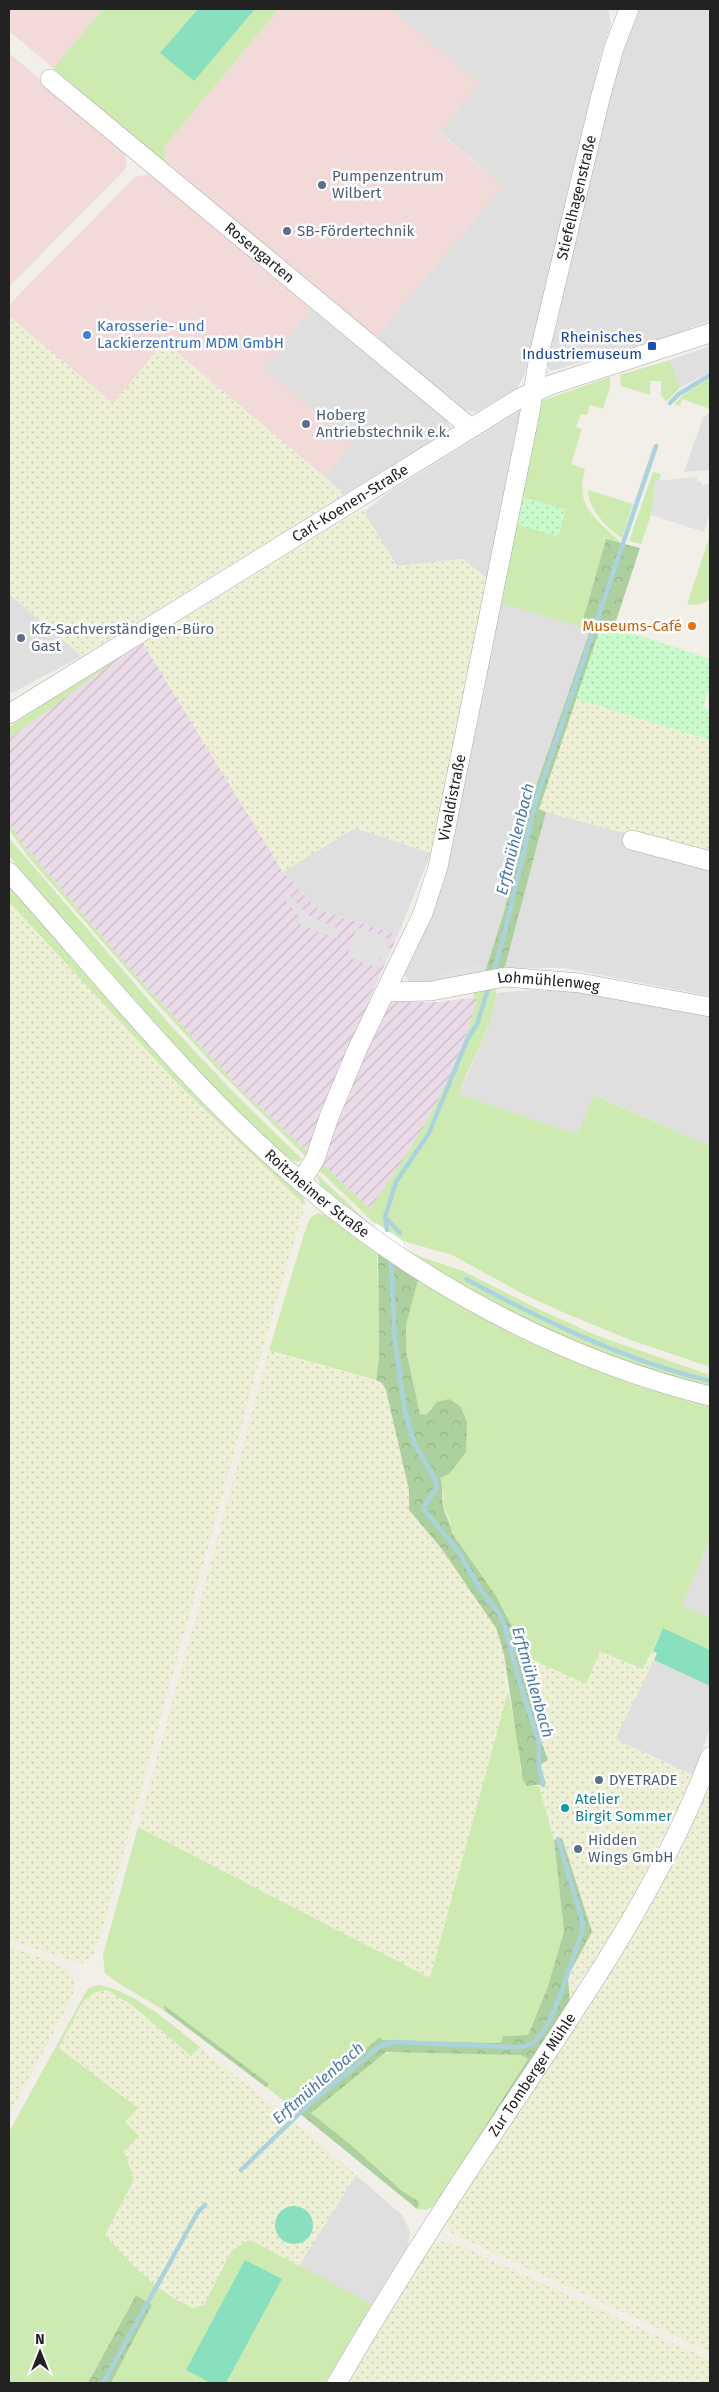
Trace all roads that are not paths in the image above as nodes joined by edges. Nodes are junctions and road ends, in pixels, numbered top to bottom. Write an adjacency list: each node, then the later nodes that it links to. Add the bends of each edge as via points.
1 (625, 10): 4 (street, Stiefelhagenstraße, via 600,99 540,350)
2 (50, 78): 5 (street, Rosengarten)
3 (710, 334): 4 (street, Carl-Koenen-Straße)
4 (534, 391): 5 (street, Carl-Koenen-Straße); 10 (street, Vivaldistraße, via 438,867 422,913)
5 (471, 428): 6 (street, Carl-Koenen-Straße)
6 (9, 714)
7 (632, 840): 8 (street)
8 (710, 861)
9 (9, 872): 12 (street, Roitzheimer Straße, via 204,1088)
10 (386, 992): 11 (street, Lohmühlenweg, via 431,991 490,978 580,983); 12 (street, Vivaldistraße, via 357,1050 315,1159)
11 (710, 1007)
12 (302, 1182): 13 (street, Roitzheimer Straße, via 377,1240 481,1305 553,1341 634,1373)
13 (710, 1396)
14 (710, 1757): 15 (street, Zur Tomberger Mühle, via 671,1849 614,1950 430,2227)
15 (337, 2383)

